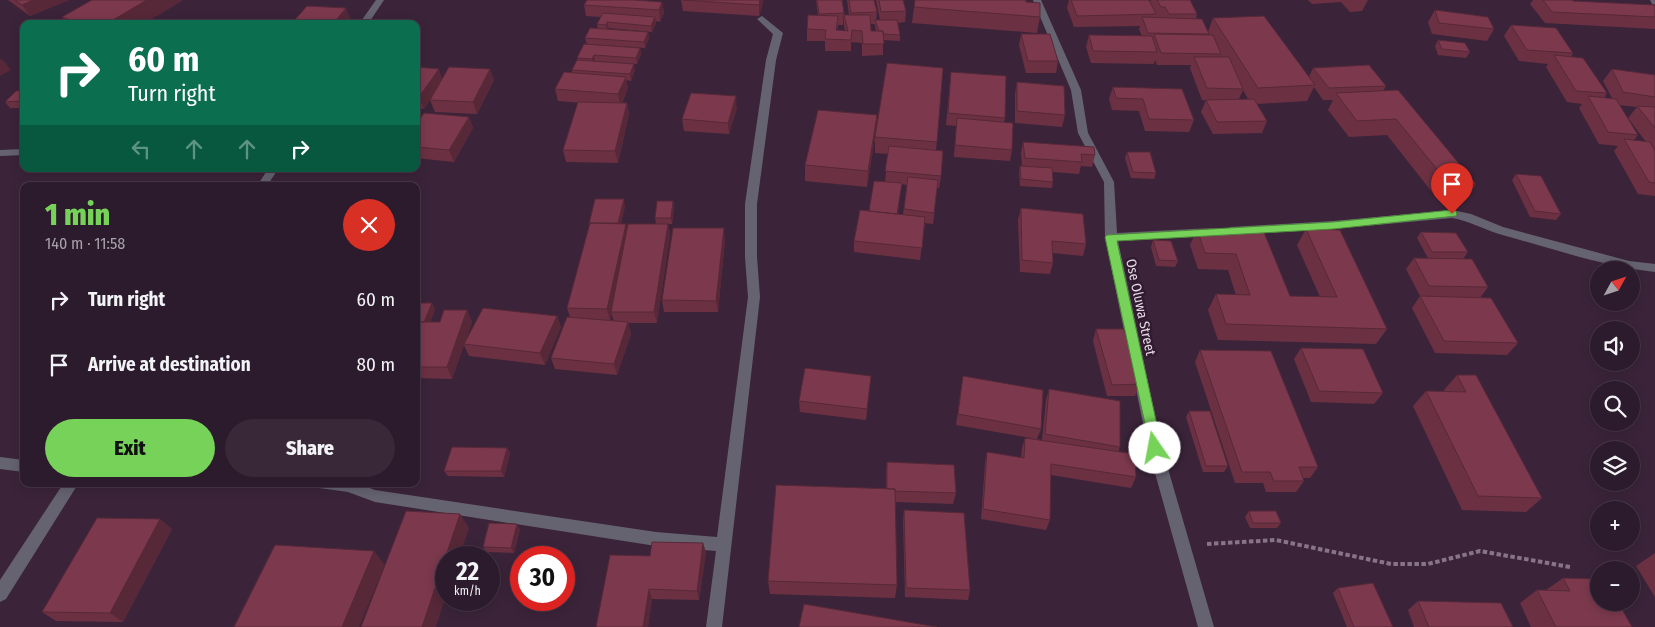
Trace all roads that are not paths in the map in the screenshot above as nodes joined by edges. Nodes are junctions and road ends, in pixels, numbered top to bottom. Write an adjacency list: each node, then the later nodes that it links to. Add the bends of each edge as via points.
1 (380, 0): 4 (street)
2 (1037, 0): 7 (street, Ose Oluwa Street, via 1076,90 1083,133 1109,182)
3 (762, 19): 13 (street, via 778,33 778,38 771,60 751,204 754,297)
4 (366, 20)
5 (20, 152): 6 (street)
6 (0, 153)
7 (1111, 237): 8 (street, via 1333,225 1452,214 1629,265); 16 (street, Ose Oluwa Street, via 1155,448)
8 (1655, 268)
9 (0, 463): 10 (street)
10 (20, 466)
11 (69, 487): 14 (street)
12 (351, 487): 13 (street, via 374,496 656,539)
13 (725, 544): 15 (street)
14 (0, 594)
15 (714, 627)
16 (1206, 627)

